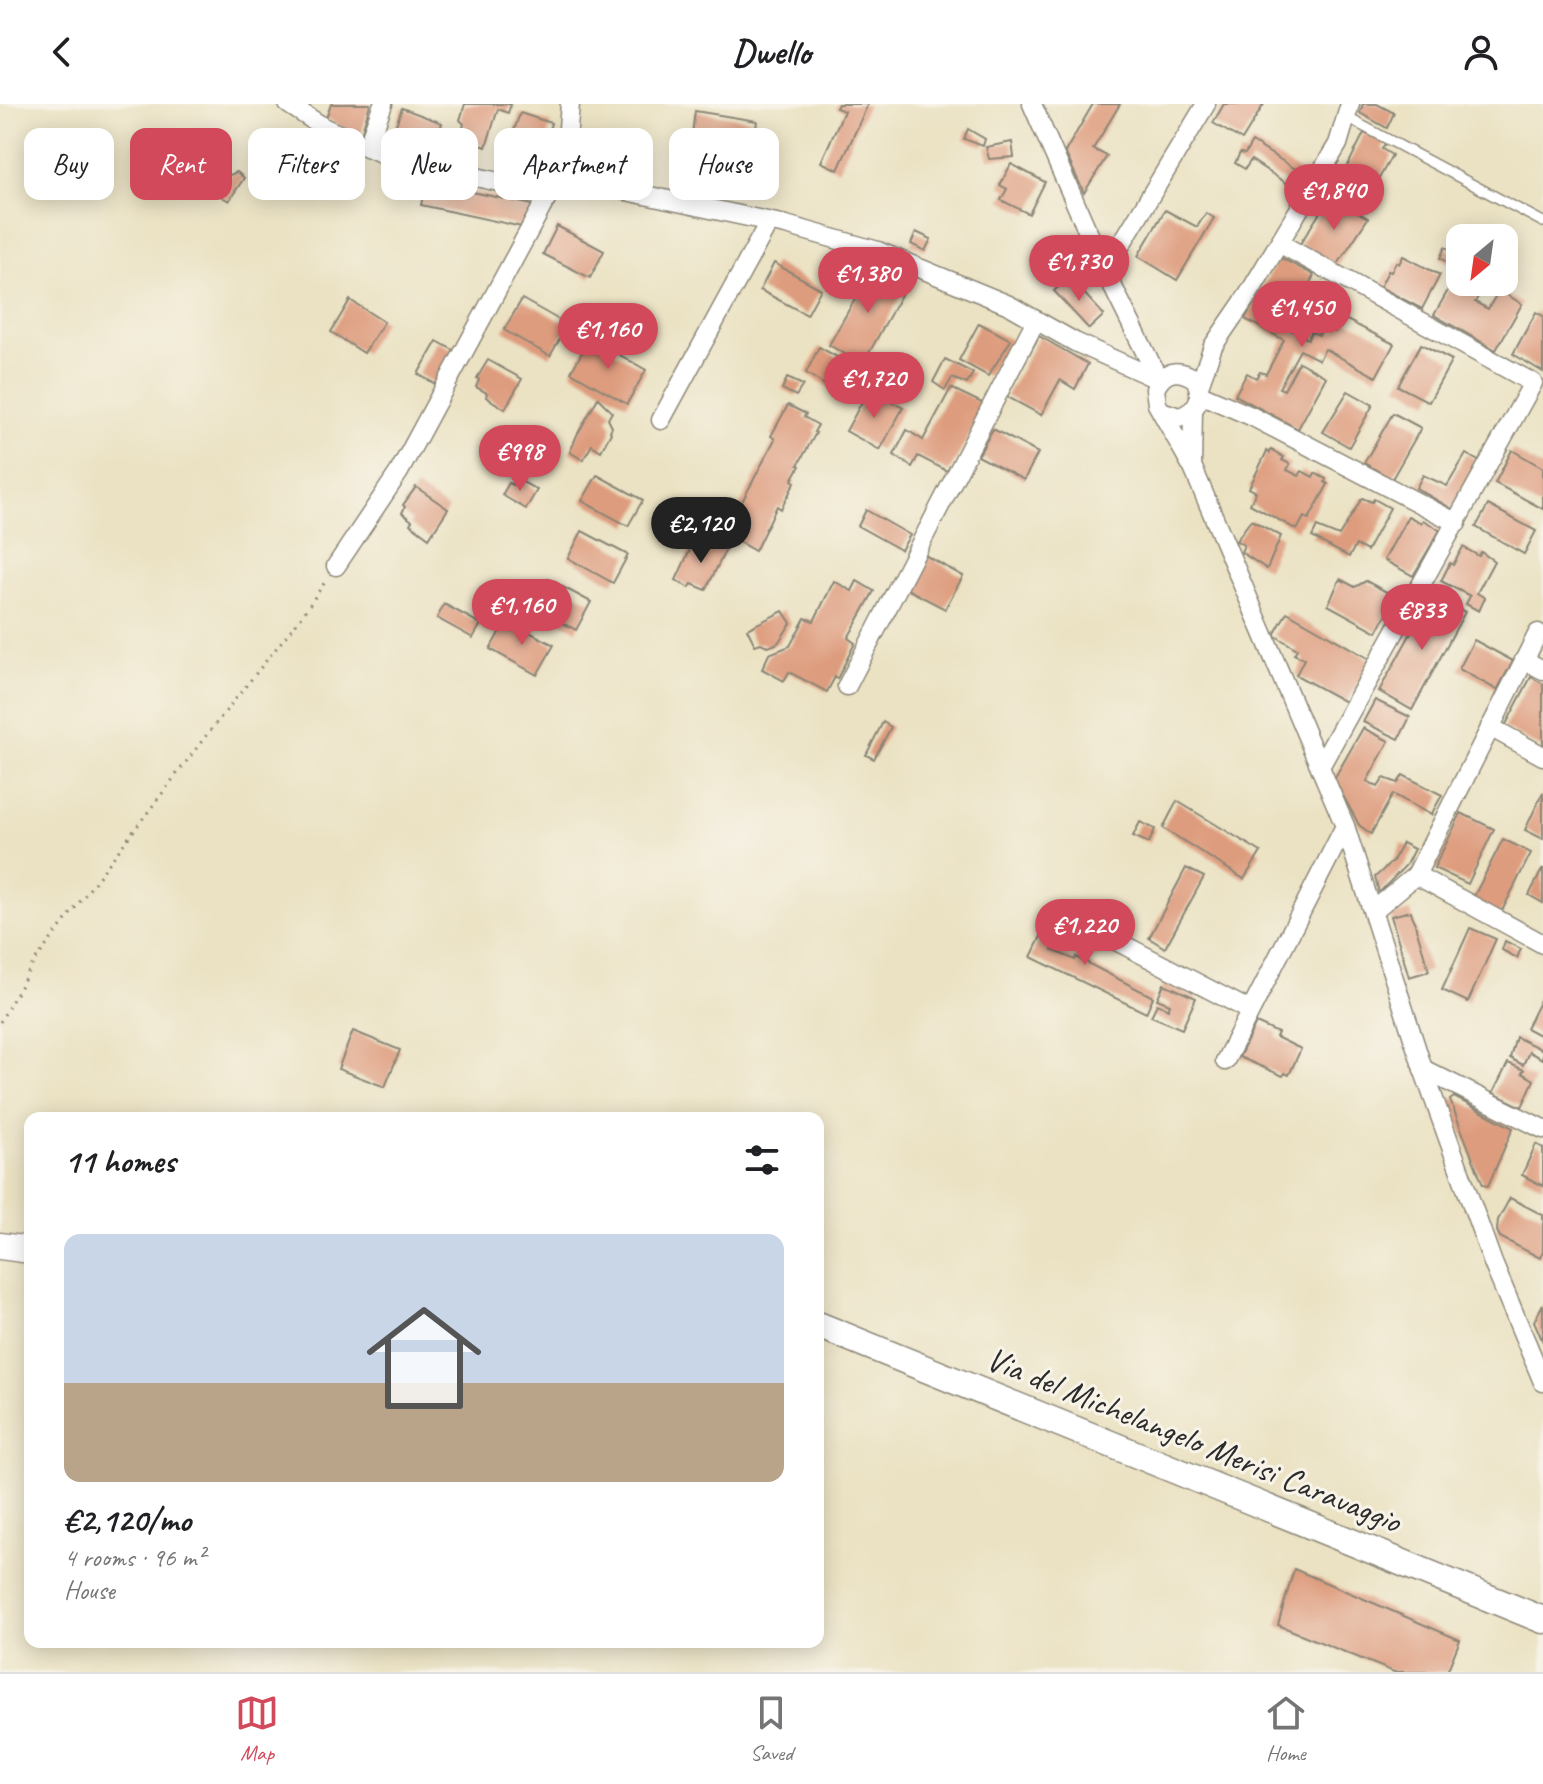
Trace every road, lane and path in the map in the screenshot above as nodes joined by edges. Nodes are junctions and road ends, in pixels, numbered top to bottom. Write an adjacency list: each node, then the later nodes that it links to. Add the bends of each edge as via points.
1 (288, 104): 8 (street)
2 (383, 104): 8 (street)
3 (570, 104): 7 (street)
4 (1032, 104): 15 (street)
5 (1206, 104): 15 (street)
6 (1348, 110): 13 (lane); 14 (street, via 1338,144)
7 (568, 128)
8 (367, 147): 9 (street)
9 (494, 181)
10 (653, 197): 12 (street)
11 (544, 200): 25 (street, via 399,472)
12 (769, 222): 16 (street, via 878,251); 22 (street)
13 (1543, 222)
14 (1279, 243): 17 (street); 24 (street, via 1533,383)
15 (1105, 271): 19 (street)
16 (1036, 320): 19 (street); 29 (street)
17 (1213, 346): 18 (street); 20 (street)
18 (1177, 371): 19 (street); 20 (street, via 1195,379)
19 (1159, 380): 21 (street, via 1154,397)
20 (1197, 397): 21 (street, via 1179,417); 23 (street); 24 (street, via 1251,416)
21 (1161, 411): 23 (street)
22 (661, 420)
23 (1193, 468): 32 (street)
24 (1457, 523): 32 (street)
25 (336, 566): 39 (path, via 34,962)
26 (1538, 633): 27 (street)
27 (1524, 660): 28 (street); 30 (street)
28 (1543, 670)
29 (847, 686)
30 (1490, 727): 31 (street); 34 (street)
31 (1543, 756)
32 (1321, 765): 33 (street)
33 (1345, 826): 35 (street); 38 (street)
34 (1416, 875): 35 (street); 37 (street)
35 (1373, 911): 41 (street)
36 (1099, 932): 38 (street)
37 (1543, 944)
38 (1249, 1010): 40 (street)
39 (0, 1022)
40 (1225, 1061)
41 (1423, 1069): 42 (street); 46 (street, via 1493,1263)
42 (1543, 1129)
43 (0, 1246): 44 (street)
44 (24, 1249)
45 (824, 1327): 47 (street, Via del Michelangelo Merisi Caravaggio)
46 (1543, 1382)
47 (1543, 1620)

